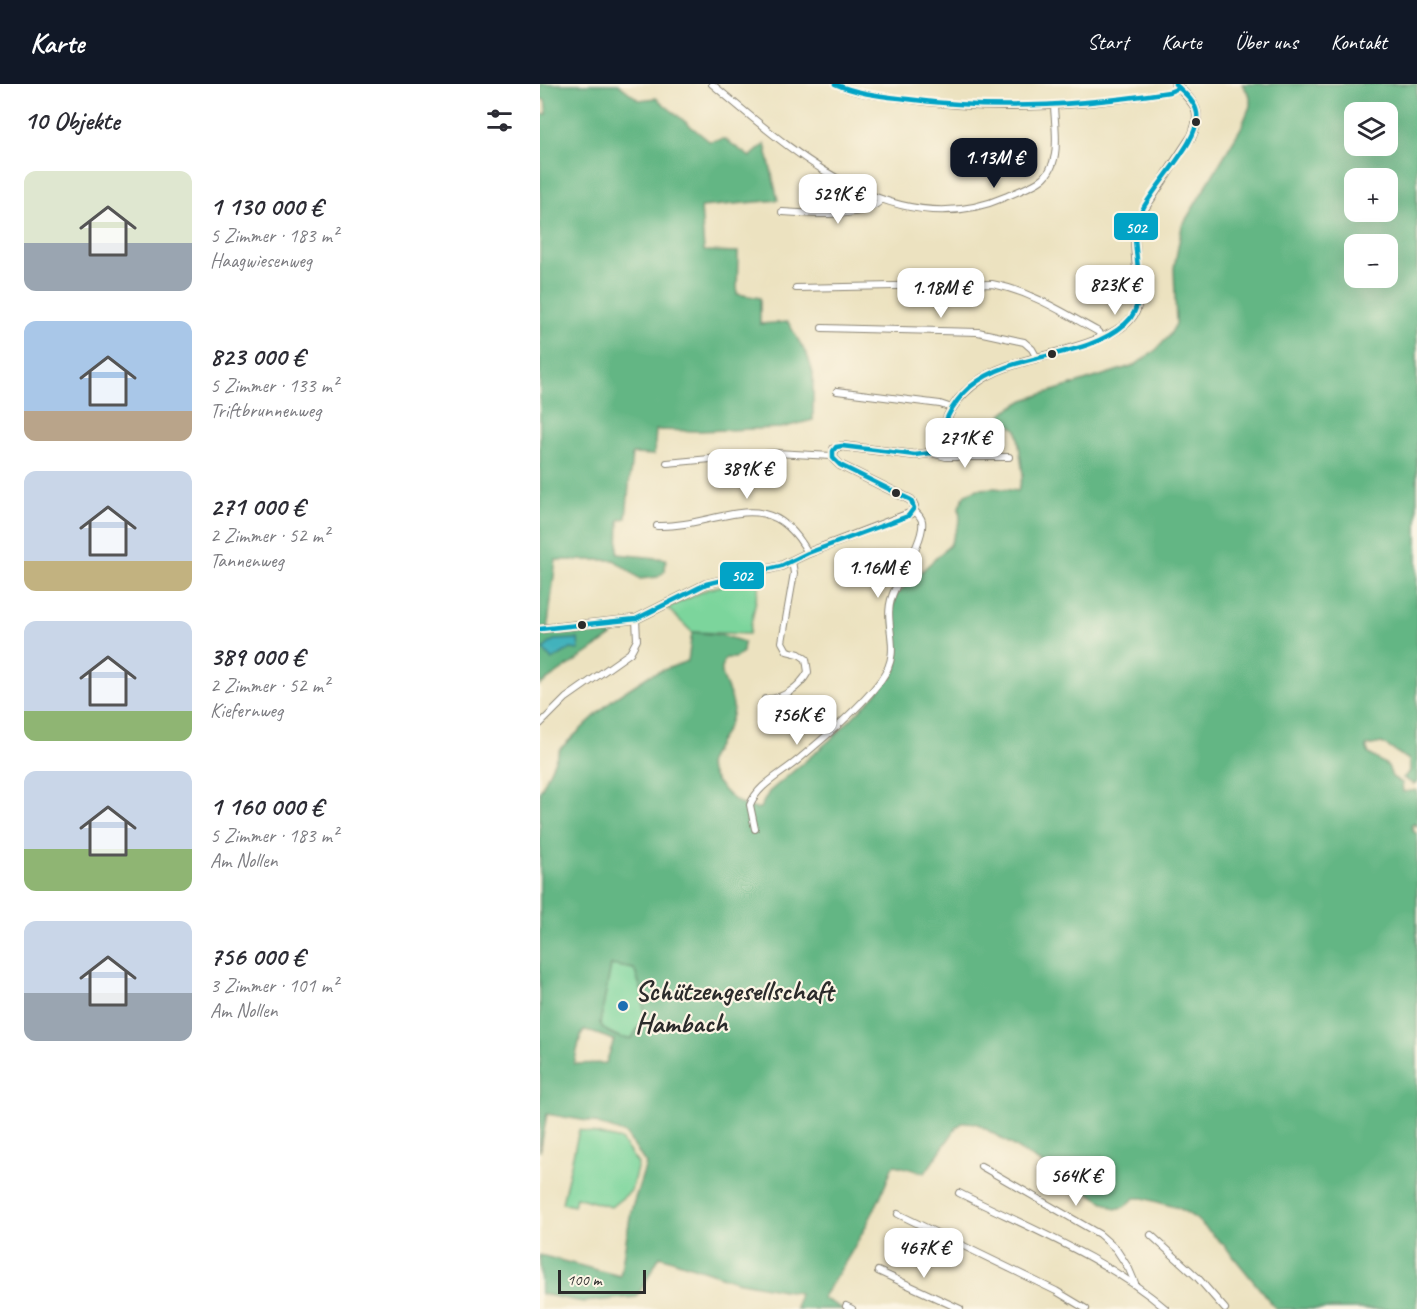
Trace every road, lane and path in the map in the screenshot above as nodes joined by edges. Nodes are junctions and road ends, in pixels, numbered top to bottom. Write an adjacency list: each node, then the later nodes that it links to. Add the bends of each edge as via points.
1 (712, 84): 5 (street, via 804,158)
2 (835, 84): 4 (street, via 856,92 942,105)
3 (1176, 87): 4 (street, via 1114,100); 9 (street, via 1196,107 1195,129 1136,221 1136,311 1121,328)
4 (1054, 106): 5 (street, via 1054,164 1039,182 991,203 962,209 924,210)
5 (881, 200): 6 (street, via 872,208 856,212)
6 (782, 212)
7 (796, 288): 9 (street, via 992,284 1045,303)
8 (822, 328): 10 (street, via 978,332 1024,342)
9 (1103, 337): 10 (street)
10 (1037, 358): 12 (street, via 985,377)
11 (837, 391): 12 (street)
12 (952, 408): 13 (street)
13 (931, 453): 14 (street, via 915,455 842,446 835,448); 15 (street, via 946,457)
14 (832, 456): 16 (street, via 775,453); 17 (street, via 855,474 911,500)
15 (1009, 457)
16 (667, 463)
17 (914, 510): 19 (street, via 908,516); 25 (street, via 922,527 890,600 893,655 886,673 818,742 758,791 750,805)
18 (657, 526): 19 (street, via 679,526 745,512 764,513 790,527)
19 (808, 553): 20 (street)
20 (792, 561): 21 (street, via 706,584); 23 (street, via 794,573 782,644 806,659 808,672 785,694)
21 (636, 619): 22 (street); 24 (street, via 637,640 630,653 566,698)
22 (540, 629)
23 (765, 699)
24 (540, 724)
25 (754, 829)
26 (981, 1167): 31 (street, via 1099,1234 1116,1249)
27 (959, 1193): 31 (street)
28 (898, 1214): 33 (street)
29 (1151, 1235): 35 (street)
30 (878, 1271): 32 (street)
31 (1135, 1283): 34 (street)
32 (960, 1309)
33 (1086, 1309)
34 (1166, 1309)
35 (1225, 1309)

